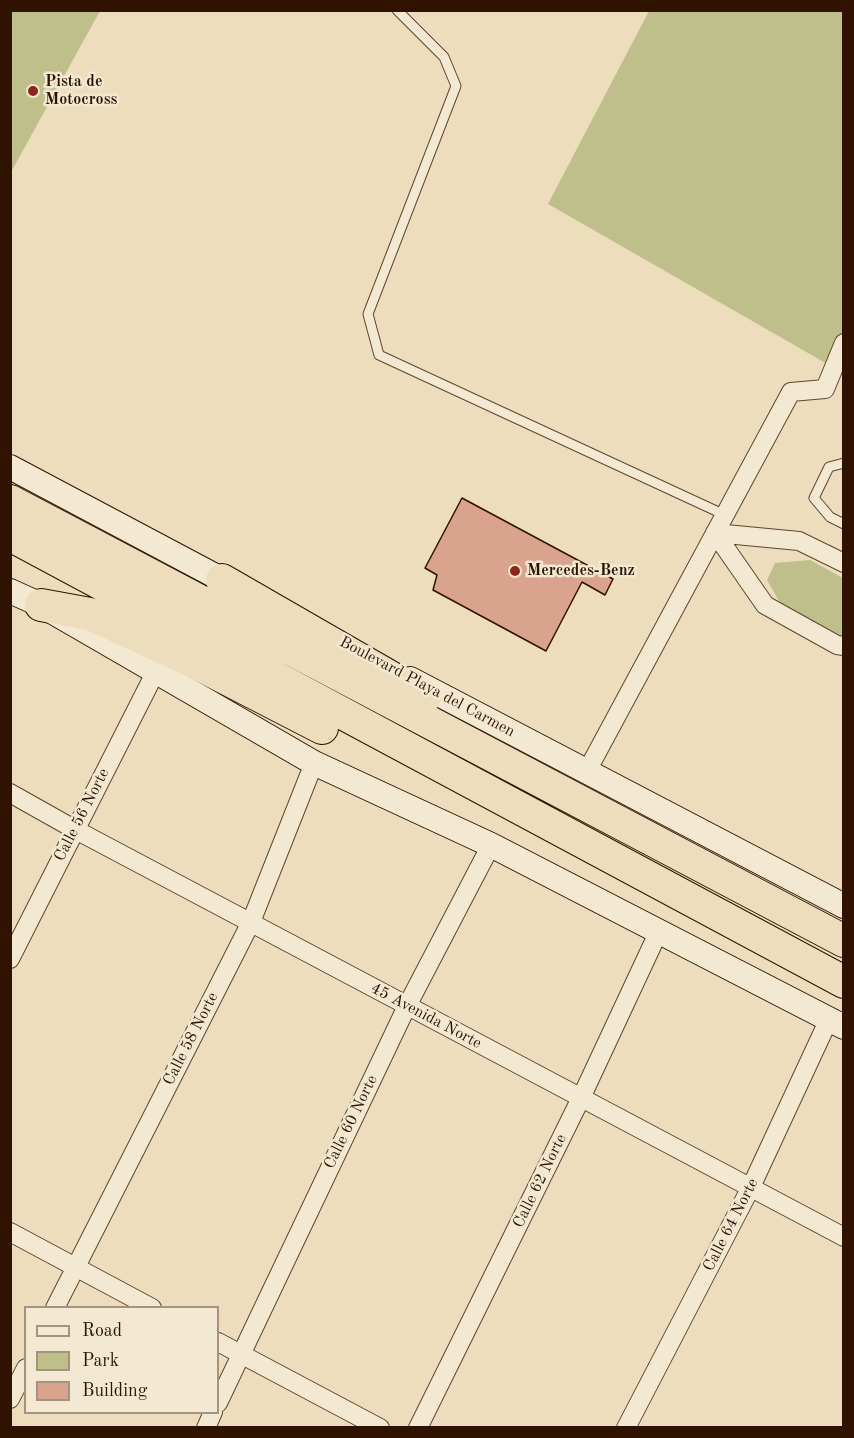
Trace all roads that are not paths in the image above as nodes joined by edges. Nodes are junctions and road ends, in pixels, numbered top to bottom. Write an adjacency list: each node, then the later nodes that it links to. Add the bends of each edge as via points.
1 (397, 10): 6 (lane, via 444,57 456,86 368,314 379,355)
2 (843, 343): 6 (street, via 825,389 791,392)
3 (843, 463): 7 (lane, via 829,467 814,498 830,517)
4 (10, 467): 11 (main road, Boulevard Playa del Carmen)
5 (10, 501): 21 (highway)
6 (725, 515): 8 (street)
7 (843, 524)
8 (715, 533): 10 (street, via 799,541); 14 (street, via 765,605); 17 (street)
9 (10, 535): 24 (highway)
10 (843, 563)
11 (222, 580): 17 (main road, Boulevard Playa del Carmen); 21 (highway, via 540,765 655,826)
12 (10, 591): 13 (main road)
13 (41, 605): 15 (main road); 24 (highway, via 90,614 196,663 622,881)
14 (843, 646)
15 (155, 673): 16 (main road); 19 (street, Calle 56 Norte)
16 (314, 763): 20 (main road); 23 (street, Calle 58 Norte)
17 (587, 771): 22 (main road, Boulevard Playa del Carmen)
18 (10, 793): 19 (street, 45 Avenida Norte)
19 (74, 829): 23 (street, 45 Avenida Norte); 27 (street, Calle 56 Norte)
20 (491, 845): 25 (main road); 29 (street, Calle 60 Norte)
21 (723, 878): 26 (highway)
22 (843, 906)
23 (251, 922): 29 (street, 45 Avenida Norte); 35 (street, Calle 58 Norte)
24 (737, 926): 28 (highway)
25 (658, 933): 30 (main road); 31 (street, Calle 62 Norte)
26 (843, 941)
27 (10, 959)
28 (843, 982)
29 (407, 1006): 31 (street, 45 Avenida Norte); 39 (street, Calle 60 Norte)
30 (836, 1023): 32 (street, Calle 64 Norte)
31 (581, 1098): 32 (street, 45 Avenida Norte); 46 (street, Calle 62 Norte)
32 (751, 1187): 34 (street, 45 Avenida Norte); 47 (street, Calle 64 Norte)
33 (10, 1232): 35 (street)
34 (843, 1238)
35 (75, 1266): 36 (street, Calle 58 Norte); 37 (street)
36 (56, 1306)
37 (148, 1306)
38 (219, 1343): 39 (street)
39 (240, 1354): 42 (street, Calle 60 Norte); 45 (street)
40 (24, 1372): 41 (street)
41 (10, 1399)
42 (219, 1401)
43 (213, 1414): 44 (street)
44 (206, 1428)
45 (380, 1428)
46 (418, 1428)
47 (626, 1428)

